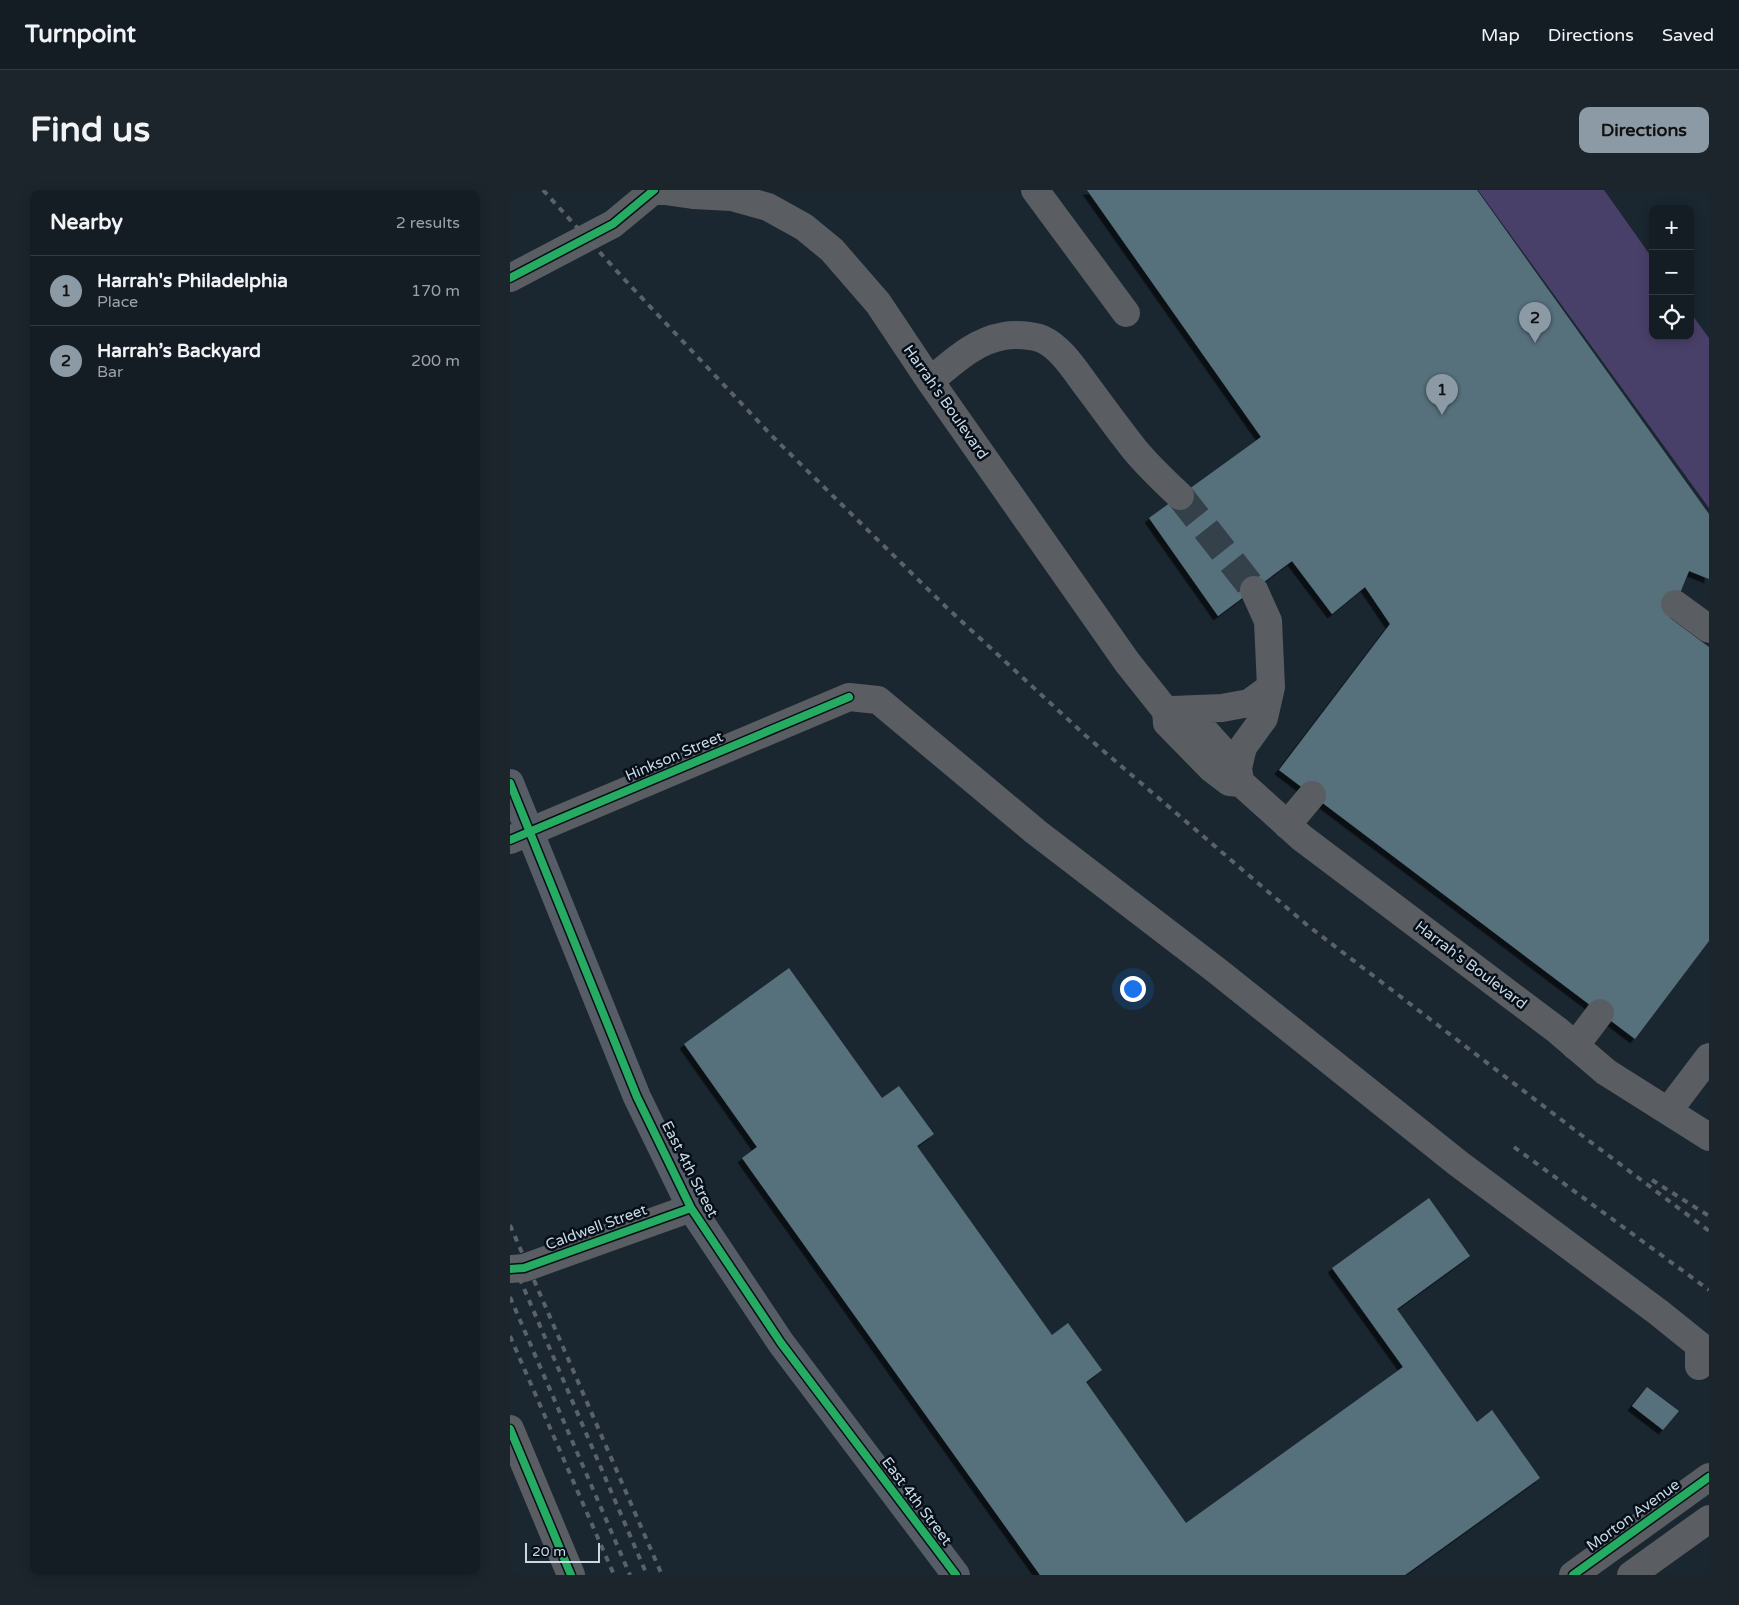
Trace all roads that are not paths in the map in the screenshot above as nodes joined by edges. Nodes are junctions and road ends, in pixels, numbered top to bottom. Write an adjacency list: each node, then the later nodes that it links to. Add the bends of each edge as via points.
1 (654, 190): 4 (street, via 613,224)
2 (658, 190): 6 (street, Harrah's Boulevard, via 732,197 768,207 804,226 832,250 878,303)
3 (1036, 190): 5 (street)
4 (510, 278)
5 (1126, 313)
6 (930, 382): 7 (street, via 960,356 985,341 1005,335 1041,339 1072,366 1153,472); 12 (street, Harrah's Boulevard)
7 (1180, 496)
8 (1254, 590): 11 (street, via 1268,621)
9 (1676, 604): 10 (street)
10 (1709, 629)
11 (1271, 687): 12 (street, via 1249,702 1222,708); 13 (street, via 1264,718 1243,747)
12 (1166, 711): 13 (street, Harrah's Boulevard, via 1167,723 1212,770 1229,782)
13 (1239, 776): 16 (street, Harrah's Boulevard)
14 (510, 782): 17 (main road, East 4th Street)
15 (1312, 795): 16 (street)
16 (1287, 825): 19 (street, Harrah's Boulevard)
17 (521, 836): 23 (main road, East 4th Street); 25 (street, Hinkson Street, via 849,697 878,700 1036,832 1216,970 1459,1164 1699,1345)
18 (1600, 1013): 19 (street)
19 (1575, 1046): 21 (street, Harrah's Boulevard, via 1606,1072)
20 (1709, 1057): 21 (street)
21 (1668, 1111): 22 (street, Harrah's Boulevard)
22 (1709, 1137)
23 (691, 1208): 24 (street, Caldwell Street, via 524,1268); 32 (main road, East 4th Street, via 781,1343)
24 (510, 1269)
25 (1699, 1366)
26 (510, 1429): 27 (street)
27 (516, 1459): 31 (street)
28 (1709, 1477): 33 (street, Morton Avenue)
29 (1709, 1519): 30 (street)
30 (1639, 1572)
31 (571, 1575)
32 (956, 1575)
33 (1573, 1575)

